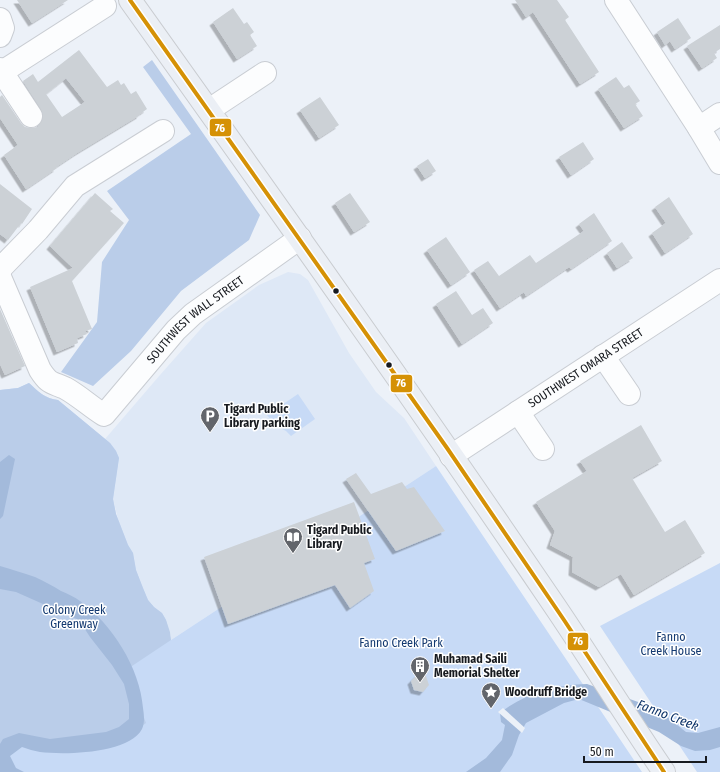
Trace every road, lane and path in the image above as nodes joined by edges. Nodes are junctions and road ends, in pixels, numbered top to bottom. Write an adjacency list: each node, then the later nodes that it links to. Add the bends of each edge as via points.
1 (130, 0): 8 (main road)
2 (616, 0): 11 (street)
3 (105, 6): 6 (street)
4 (0, 19): 5 (street, via 3,28)
5 (0, 36)
6 (1, 70): 10 (street)
7 (265, 73): 8 (street)
8 (209, 110): 14 (main road)
9 (720, 114): 11 (street)
10 (30, 116)
11 (699, 128): 13 (street)
12 (163, 131): 15 (street, via 75,186)
13 (720, 163)
14 (300, 238): 16 (street, SOUTHWEST WALL STREET, via 194,314 176,330 104,416 65,388 46,379); 22 (main road)
15 (0, 272)
16 (0, 277)
17 (720, 280): 18 (street, SOUTHWEST OMARA STREET)
18 (603, 356): 19 (street); 20 (street, SOUTHWEST OMARA STREET)
19 (628, 394)
20 (518, 412): 21 (street); 22 (street, SOUTHWEST OMARA STREET)
21 (543, 449)
22 (451, 456): 23 (main road, via 550,599)
23 (664, 772)

